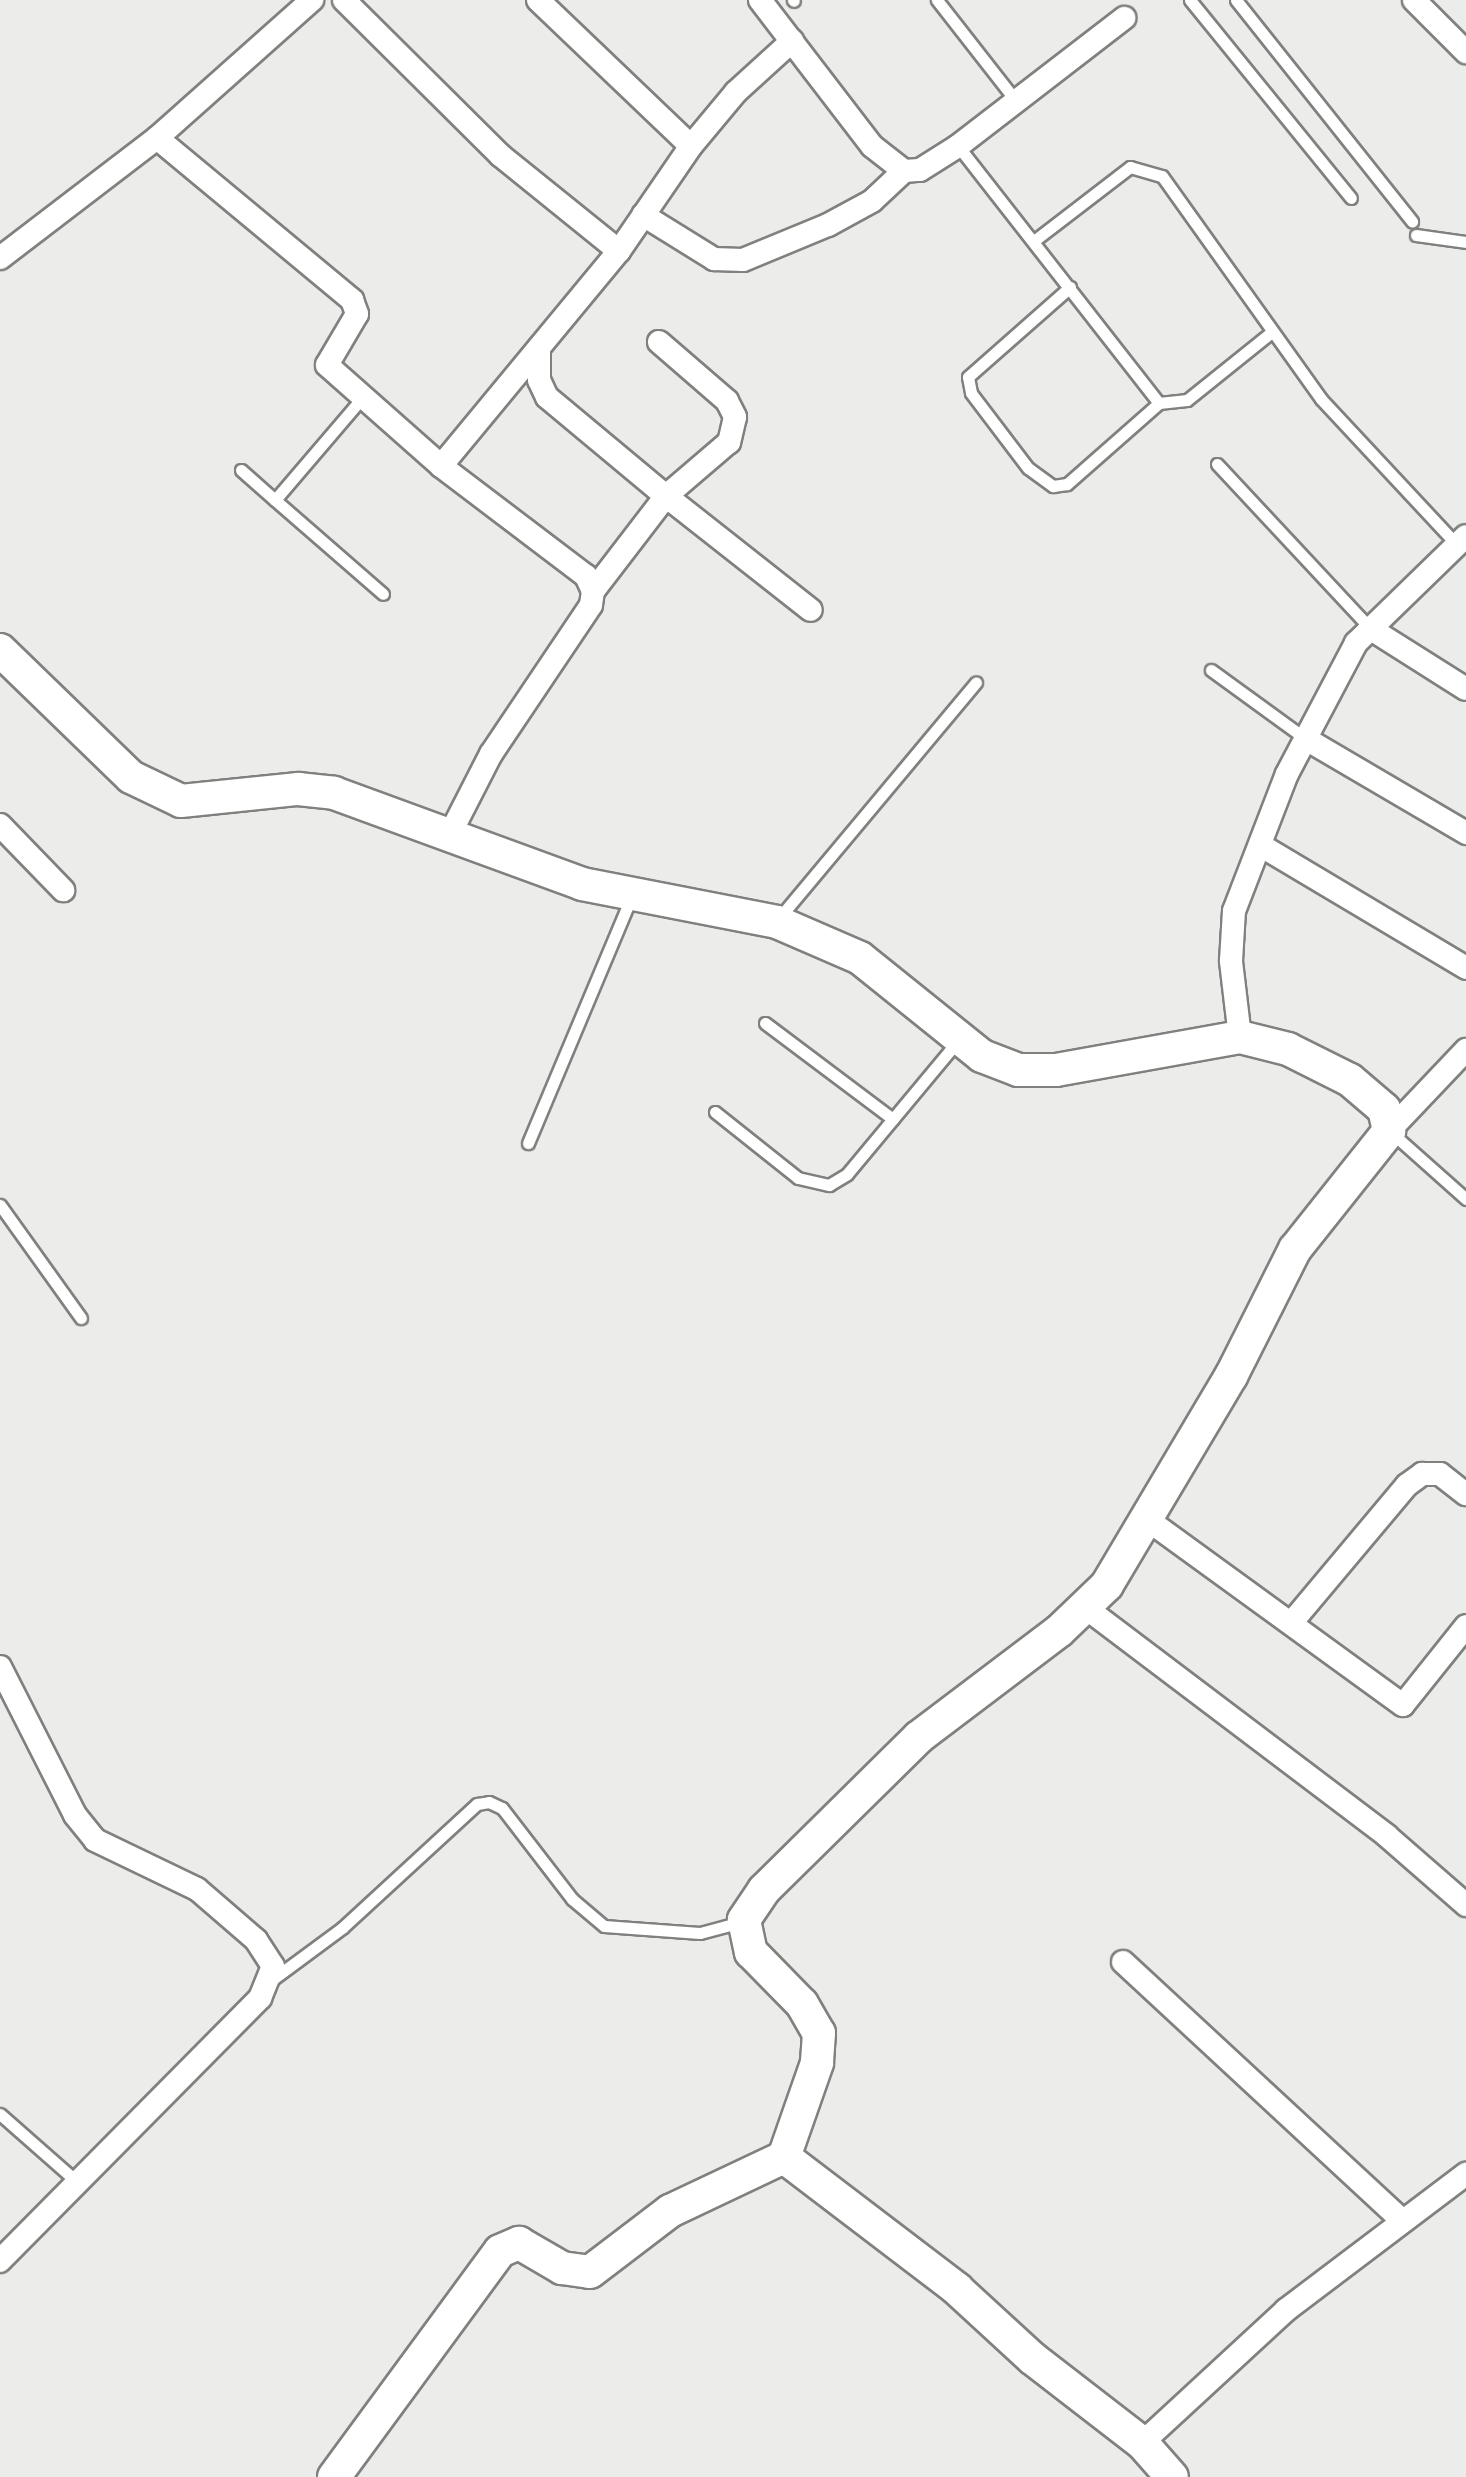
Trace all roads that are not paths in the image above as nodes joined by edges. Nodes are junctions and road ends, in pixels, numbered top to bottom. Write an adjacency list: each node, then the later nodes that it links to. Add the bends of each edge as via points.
1 (312, 0): 13 (street)
2 (344, 0): 23 (street, via 500,155)
3 (538, 0): 14 (street)
4 (760, 0): 10 (street)
5 (937, 0): 12 (lane)
6 (1190, 0): 17 (lane)
7 (1236, 0): 19 (lane)
8 (1414, 0): 11 (street)
9 (1124, 18): 12 (street)
10 (792, 41): 14 (street, via 736,92); 16 (street, via 872,146)
11 (1466, 52)
12 (1016, 101): 15 (street)
13 (157, 138): 24 (street); 29 (street, via 352,300 354,322 328,353 327,365)
14 (692, 146): 18 (street)
15 (958, 146): 16 (street, via 920,170); 21 (lane)
16 (904, 171): 18 (street, via 828,226 743,260 714,259)
17 (1350, 198)
18 (643, 215): 23 (street)
19 (1412, 221)
20 (1416, 235): 22 (lane)
21 (1035, 240): 25 (lane); 26 (lane, via 1116,176 1146,167 1184,205)
22 (1466, 242)
23 (619, 252): 28 (street)
24 (0, 258)
25 (1070, 287): 30 (lane); 30 (lane, via 968,377 971,394 1028,468 1053,486 1067,484)
26 (1270, 334): 30 (lane, via 1187,400); 36 (lane)
27 (659, 342): 34 (street, via 728,402 735,417 730,442)
28 (539, 348): 32 (street); 34 (street, via 539,380 547,397)
29 (362, 398): 32 (street); 35 (lane)
30 (1159, 403)
31 (1217, 464): 40 (lane)
32 (441, 466): 37 (street, via 586,576)
33 (241, 470): 35 (lane)
34 (666, 496): 37 (street); 39 (street)
35 (275, 500): 38 (lane)
36 (1461, 540): 40 (street)
37 (593, 591): 48 (street, via 490,754)
38 (383, 594)
39 (811, 610)
40 (1370, 629): 44 (street); 45 (street, via 1356,643)
41 (1, 652): 48 (street, via 131,777 154,791 206,802 298,789 334,793)
42 (1211, 670): 45 (lane)
43 (976, 682): 52 (lane)
44 (1466, 689)
45 (1306, 739): 47 (street); 49 (street)
46 (0, 825): 50 (street)
47 (1466, 833)
48 (448, 836): 51 (street)
49 (1260, 846): 53 (street); 55 (street, via 1234,910 1231,961)
50 (63, 890)
51 (632, 896): 52 (street); 61 (lane)
52 (777, 922): 56 (street, via 860,958)
53 (1466, 968)
54 (765, 1023): 59 (lane)
55 (1240, 1037): 56 (street, via 1056,1070 1018,1070 982,1056); 60 (street, via 1288,1049 1350,1080 1384,1109)
56 (961, 1038): 59 (lane)
57 (1466, 1050): 60 (street)
58 (715, 1112): 59 (lane, via 814,1185 846,1174)
59 (893, 1118)
60 (1390, 1131): 62 (lane); 66 (street, via 1294,1248)
61 (528, 1143)
62 (1466, 1199)
63 (0, 1205): 64 (lane)
64 (81, 1318)
65 (1466, 1494): 68 (street, via 1440,1474 1422,1474 1407,1485)
66 (1148, 1520): 67 (street); 68 (street)
67 (1086, 1608): 71 (street, via 1387,1836); 72 (street, via 919,1737 764,1890)
68 (1292, 1622): 69 (street, via 1403,1705)
69 (1466, 1626)
70 (0, 1667): 74 (street, via 95,1840 197,1890 267,1952)
71 (1466, 1904)
72 (744, 1920): 74 (lane, via 700,1933 604,1926 580,1908 502,1808 488,1802 478,1804 342,1928); 76 (street, via 751,1952 802,2004 819,2034 817,2063)
73 (1123, 1962): 79 (street)
74 (270, 1980): 78 (street)
75 (0, 2114): 78 (lane)
76 (784, 2157): 81 (street); 82 (street, via 670,2211 590,2272 562,2268 520,2243 500,2250)
77 (1466, 2174): 79 (street)
78 (76, 2181): 80 (street)
79 (1403, 2221): 81 (street, via 1265,2328)
80 (0, 2261)
81 (1142, 2442): 83 (street)
82 (334, 2477)
83 (1172, 2477)

